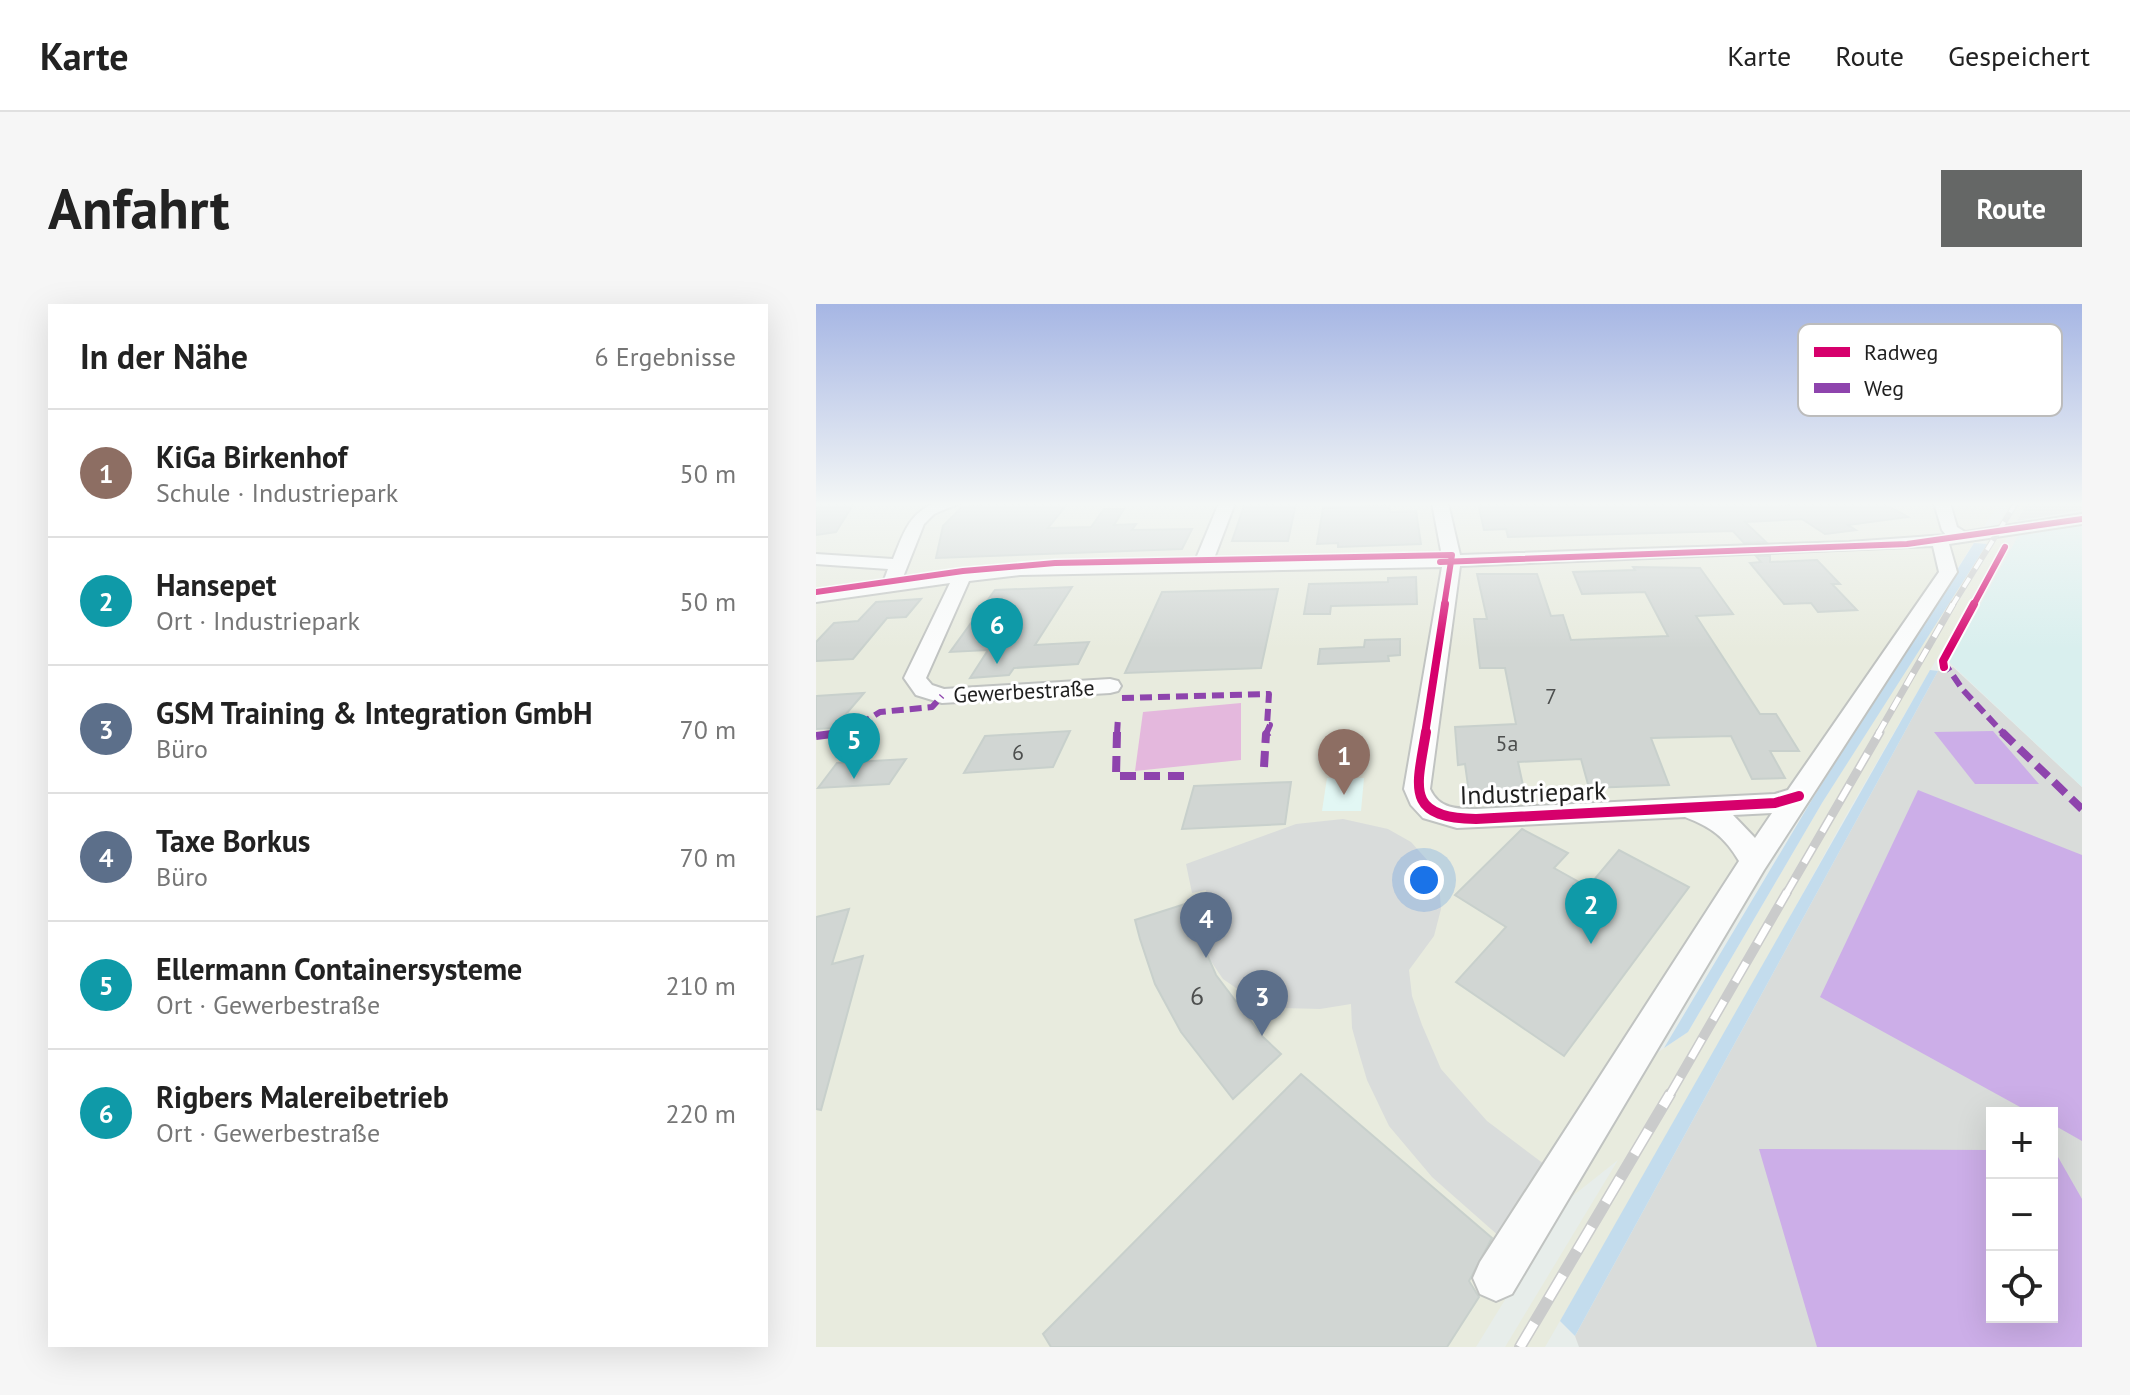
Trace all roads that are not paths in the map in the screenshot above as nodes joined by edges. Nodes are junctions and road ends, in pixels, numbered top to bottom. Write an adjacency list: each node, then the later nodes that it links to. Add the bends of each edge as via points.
1 (906, 552): 8 (street)
2 (1207, 552): 9 (street)
3 (1450, 552): 7 (street)
4 (1679, 552): 7 (street)
5 (1944, 552): 14 (street, via 1948,572)
6 (816, 559): 8 (street)
7 (1452, 561): 9 (street); 15 (street, Industriepark, via 1417,789 1421,802 1434,814 1451,819)
8 (901, 565): 11 (street)
9 (1202, 565): 10 (street)
10 (963, 575): 11 (street); 13 (street, Gewerbestraße, via 915,678 924,690 942,696)
11 (891, 584): 12 (street)
12 (816, 596)
13 (1110, 686)
14 (1799, 796): 15 (street, Industriepark, via 1775,803); 16 (street)
15 (1680, 809): 16 (street, Industriepark, via 1715,815 1737,831)
16 (1754, 862): 17 (street)
17 (1496, 1278)

